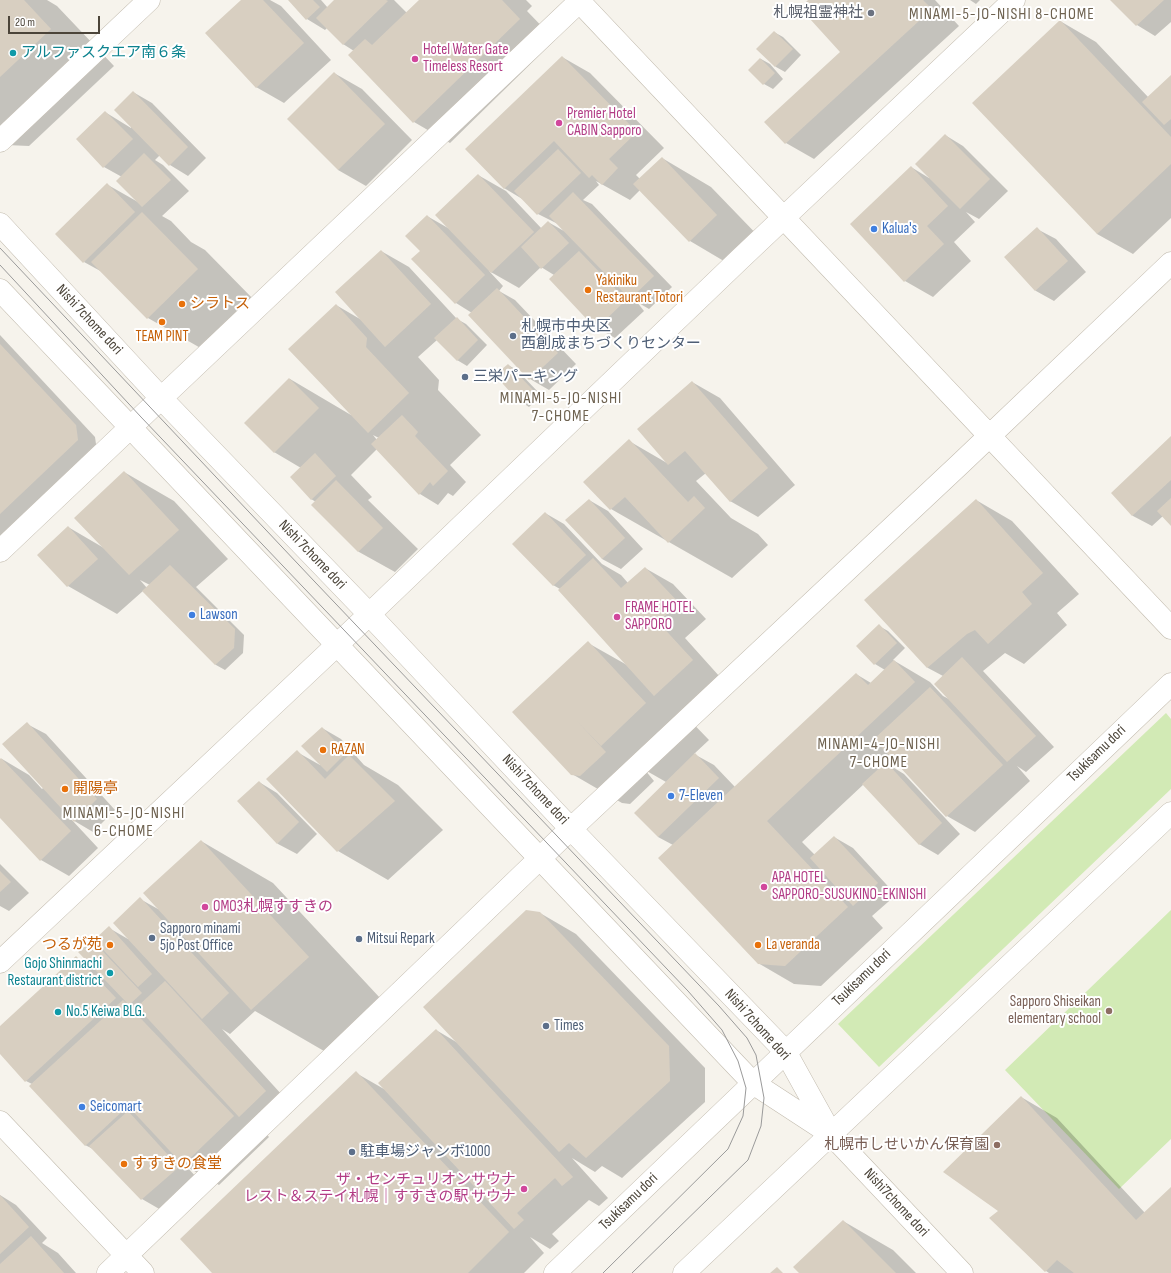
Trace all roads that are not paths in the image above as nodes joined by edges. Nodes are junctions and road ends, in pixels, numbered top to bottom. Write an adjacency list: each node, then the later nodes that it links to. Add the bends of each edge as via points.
1 (149, 0): 4 (street)
2 (579, 0): 5 (street); 9 (street)
3 (1014, 0): 5 (street)
4 (0, 141)
5 (784, 217): 11 (street); 13 (street)
6 (0, 224): 9 (street, Nishi 7chome dori)
7 (1171, 263): 11 (street)
8 (0, 290): 10 (street)
9 (162, 398): 10 (street); 13 (street, Nishi 7chome dori)
10 (130, 427): 12 (street); 15 (street)
11 (990, 436): 14 (street); 18 (street)
12 (0, 551)
13 (370, 614): 15 (street); 18 (street, Nishi 7chome dori)
14 (1171, 628)
15 (337, 646): 19 (street); 20 (street)
16 (1171, 684): 21 (street, Tsukisamu dori)
17 (1171, 813): 24 (street)
18 (571, 829): 19 (street); 21 (street, Nishi 7chome dori)
19 (540, 858): 22 (street); 25 (street)
20 (0, 962)
21 (785, 1052): 22 (street, Tsukisamu dori); 24 (street, Nishi 7chome dori)
22 (753, 1083): 24 (street); 28 (street, Tsukisamu dori)
23 (0, 1122): 25 (street)
24 (831, 1134): 29 (street); 30 (street, Nishi7chome dori)
25 (127, 1256): 26 (street); 27 (street)
26 (108, 1273)
27 (143, 1273)
28 (555, 1273)
29 (684, 1273)
30 (962, 1273)

